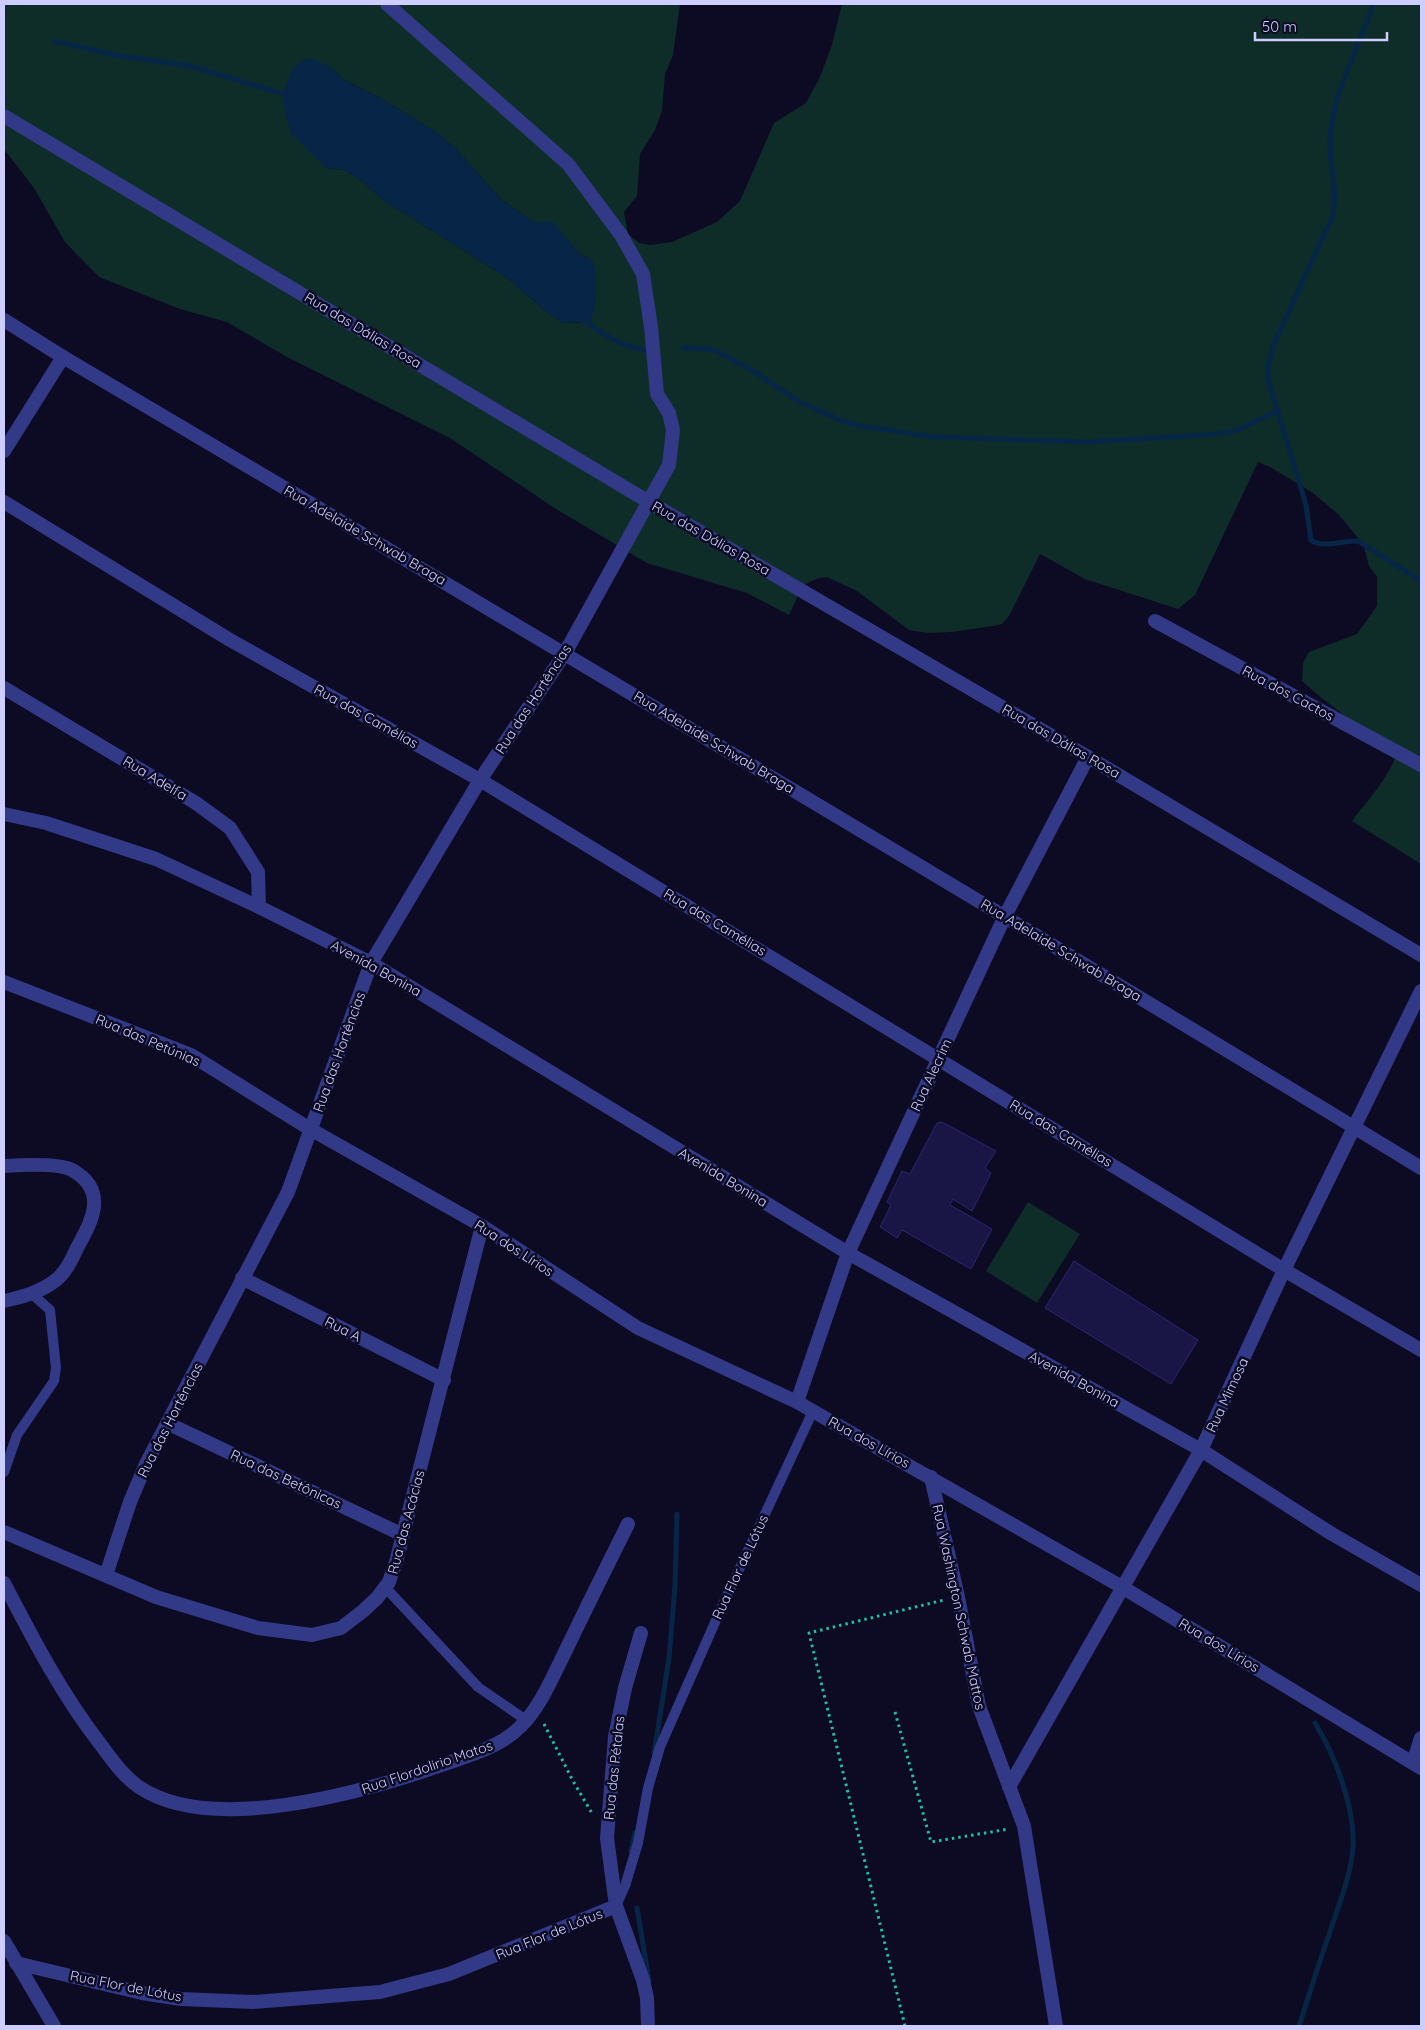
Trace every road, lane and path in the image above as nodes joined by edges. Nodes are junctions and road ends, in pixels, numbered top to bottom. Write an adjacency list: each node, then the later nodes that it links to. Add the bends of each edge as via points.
1 (387, 4): 7 (street, Rua das Hortências, via 568,164 621,235 643,274 657,394 669,413 673,430 669,465)
2 (4, 116): 7 (street, Rua das Dálias Rosa)
3 (4, 320): 4 (street, Rua Adelaide Schwab Braga)
4 (63, 357): 5 (street); 9 (street, Rua Adelaide Schwab Braga)
5 (4, 451)
6 (4, 502): 13 (street, Rua das Camélias, via 230,640)
7 (649, 502): 9 (street, Rua das Hortências); 11 (street, Rua das Dálias Rosa)
8 (1155, 621): 12 (street, Rua dos Cactos)
9 (565, 652): 13 (street, Rua das Hortências); 16 (street, Rua Adelaide Schwab Braga)
10 (4, 688): 15 (street, Rua Adelfa, via 196,803 230,828 258,872)
11 (1088, 757): 16 (street, Rua Alecrim); 17 (street, Rua das Dálias Rosa)
12 (1421, 765)
13 (480, 780): 18 (street, Rua das Hortências); 21 (street, Rua das Camélias)
14 (4, 814): 15 (street, Avenida Bonina, via 46,823 156,859)
15 (260, 907): 18 (street, Avenida Bonina)
16 (1005, 916): 21 (street, Rua Alecrim); 22 (street, Rua Adelaide Schwab Braga)
17 (1421, 955)
18 (371, 963): 23 (street, Rua das Hortências); 27 (street, Avenida Bonina)
19 (4, 982): 23 (street, Rua das Petúnias, via 191,1055)
20 (1421, 991): 22 (street, Rua Mimosa)
21 (939, 1058): 27 (street, Rua Alecrim); 28 (street, Rua das Camélias)
22 (1356, 1128): 25 (street, Rua Adelaide Schwab Braga); 28 (street, Rua Mimosa)
23 (310, 1129): 26 (street, Rua dos Lírios); 29 (street, Rua das Hortências, via 288,1192)
24 (4, 1166): 30 (street, via 70,1169 92,1190 95,1204 85,1235 66,1269 56,1280)
25 (1421, 1168)
26 (482, 1226): 33 (street, Rua das Acácias); 34 (street, Rua dos Lírios, via 638,1328)
27 (848, 1253): 34 (street, Rua Alecrim); 37 (street, Avenida Bonina)
28 (1284, 1270): 32 (street, Rua das Camélias); 37 (street, Rua Mimosa)
29 (242, 1278): 33 (street, Rua A); 36 (street, Rua das Hortências)
30 (32, 1294): 31 (street); 38 (lane, via 50,1310 56,1368 54,1381 17,1435)
31 (4, 1301)
32 (1421, 1350)
33 (444, 1380): 42 (street, Rua das Acácias)
34 (797, 1402): 35 (street, Rua dos Lírios)
35 (813, 1411): 39 (street, Rua dos Lírios); 58 (lane, Rua Flor de Lótus, via 660,1747 648,1788 638,1843)
36 (168, 1424): 42 (street, Rua das Betônicas); 43 (street, Rua das Hortências, via 130,1502)
37 (1201, 1450): 45 (street, Avenida Bonina, via 1332,1534); 46 (street, Rua Mimosa)
38 (4, 1472)
39 (931, 1477): 46 (street, Rua dos Lírios); 48 (street, Rua Washington Schwab Mattos)
40 (628, 1524): 50 (street, Rua Flordolirio Matos)
41 (4, 1532): 43 (street, Rua das Acácias)
42 (402, 1535): 47 (street, Rua das Acácias, via 396,1562)
43 (106, 1575): 47 (street, Rua das Acácias, via 156,1597 258,1628 312,1635 341,1628 377,1598)
44 (4, 1583): 52 (street, Rua Flordolirio Matos, via 84,1723 124,1775 169,1802 196,1808 240,1808 294,1804 354,1792 477,1753 504,1740)
45 (1421, 1585)
46 (1122, 1586): 54 (street, Rua dos Lírios); 55 (street, Rua Mimosa)
47 (385, 1587): 52 (lane, via 478,1687)
48 (958, 1597): 55 (street, Rua Washington Schwab Mattos, via 979,1706); 63 (path, via 809,1633)
49 (641, 1633): 57 (street, Rua das Pétalas, via 615,1738)
50 (535, 1708): 52 (street, Rua Flordolirio Matos); 57 (path, via 573,1782)
51 (895, 1712): 56 (path, via 931,1842)
52 (526, 1720)
53 (1421, 1738): 54 (street)
54 (1417, 1766)
55 (1009, 1787): 56 (street, Rua Washington Schwab Mattos)
56 (1024, 1826): 64 (street, Rua Washington Schwab Mattos)
57 (607, 1838): 58 (street, Rua das Pétalas)
58 (616, 1906): 60 (street, Rua Flor de Lótus, via 449,1974 380,1992 253,2002 181,1998 142,1993); 62 (street, Rua das Pétalas, via 643,1980)
59 (4, 1941): 60 (street)
60 (16, 1962): 61 (street)
61 (54, 2026)
62 (648, 2026)
63 (905, 2026)
64 (1056, 2026)

